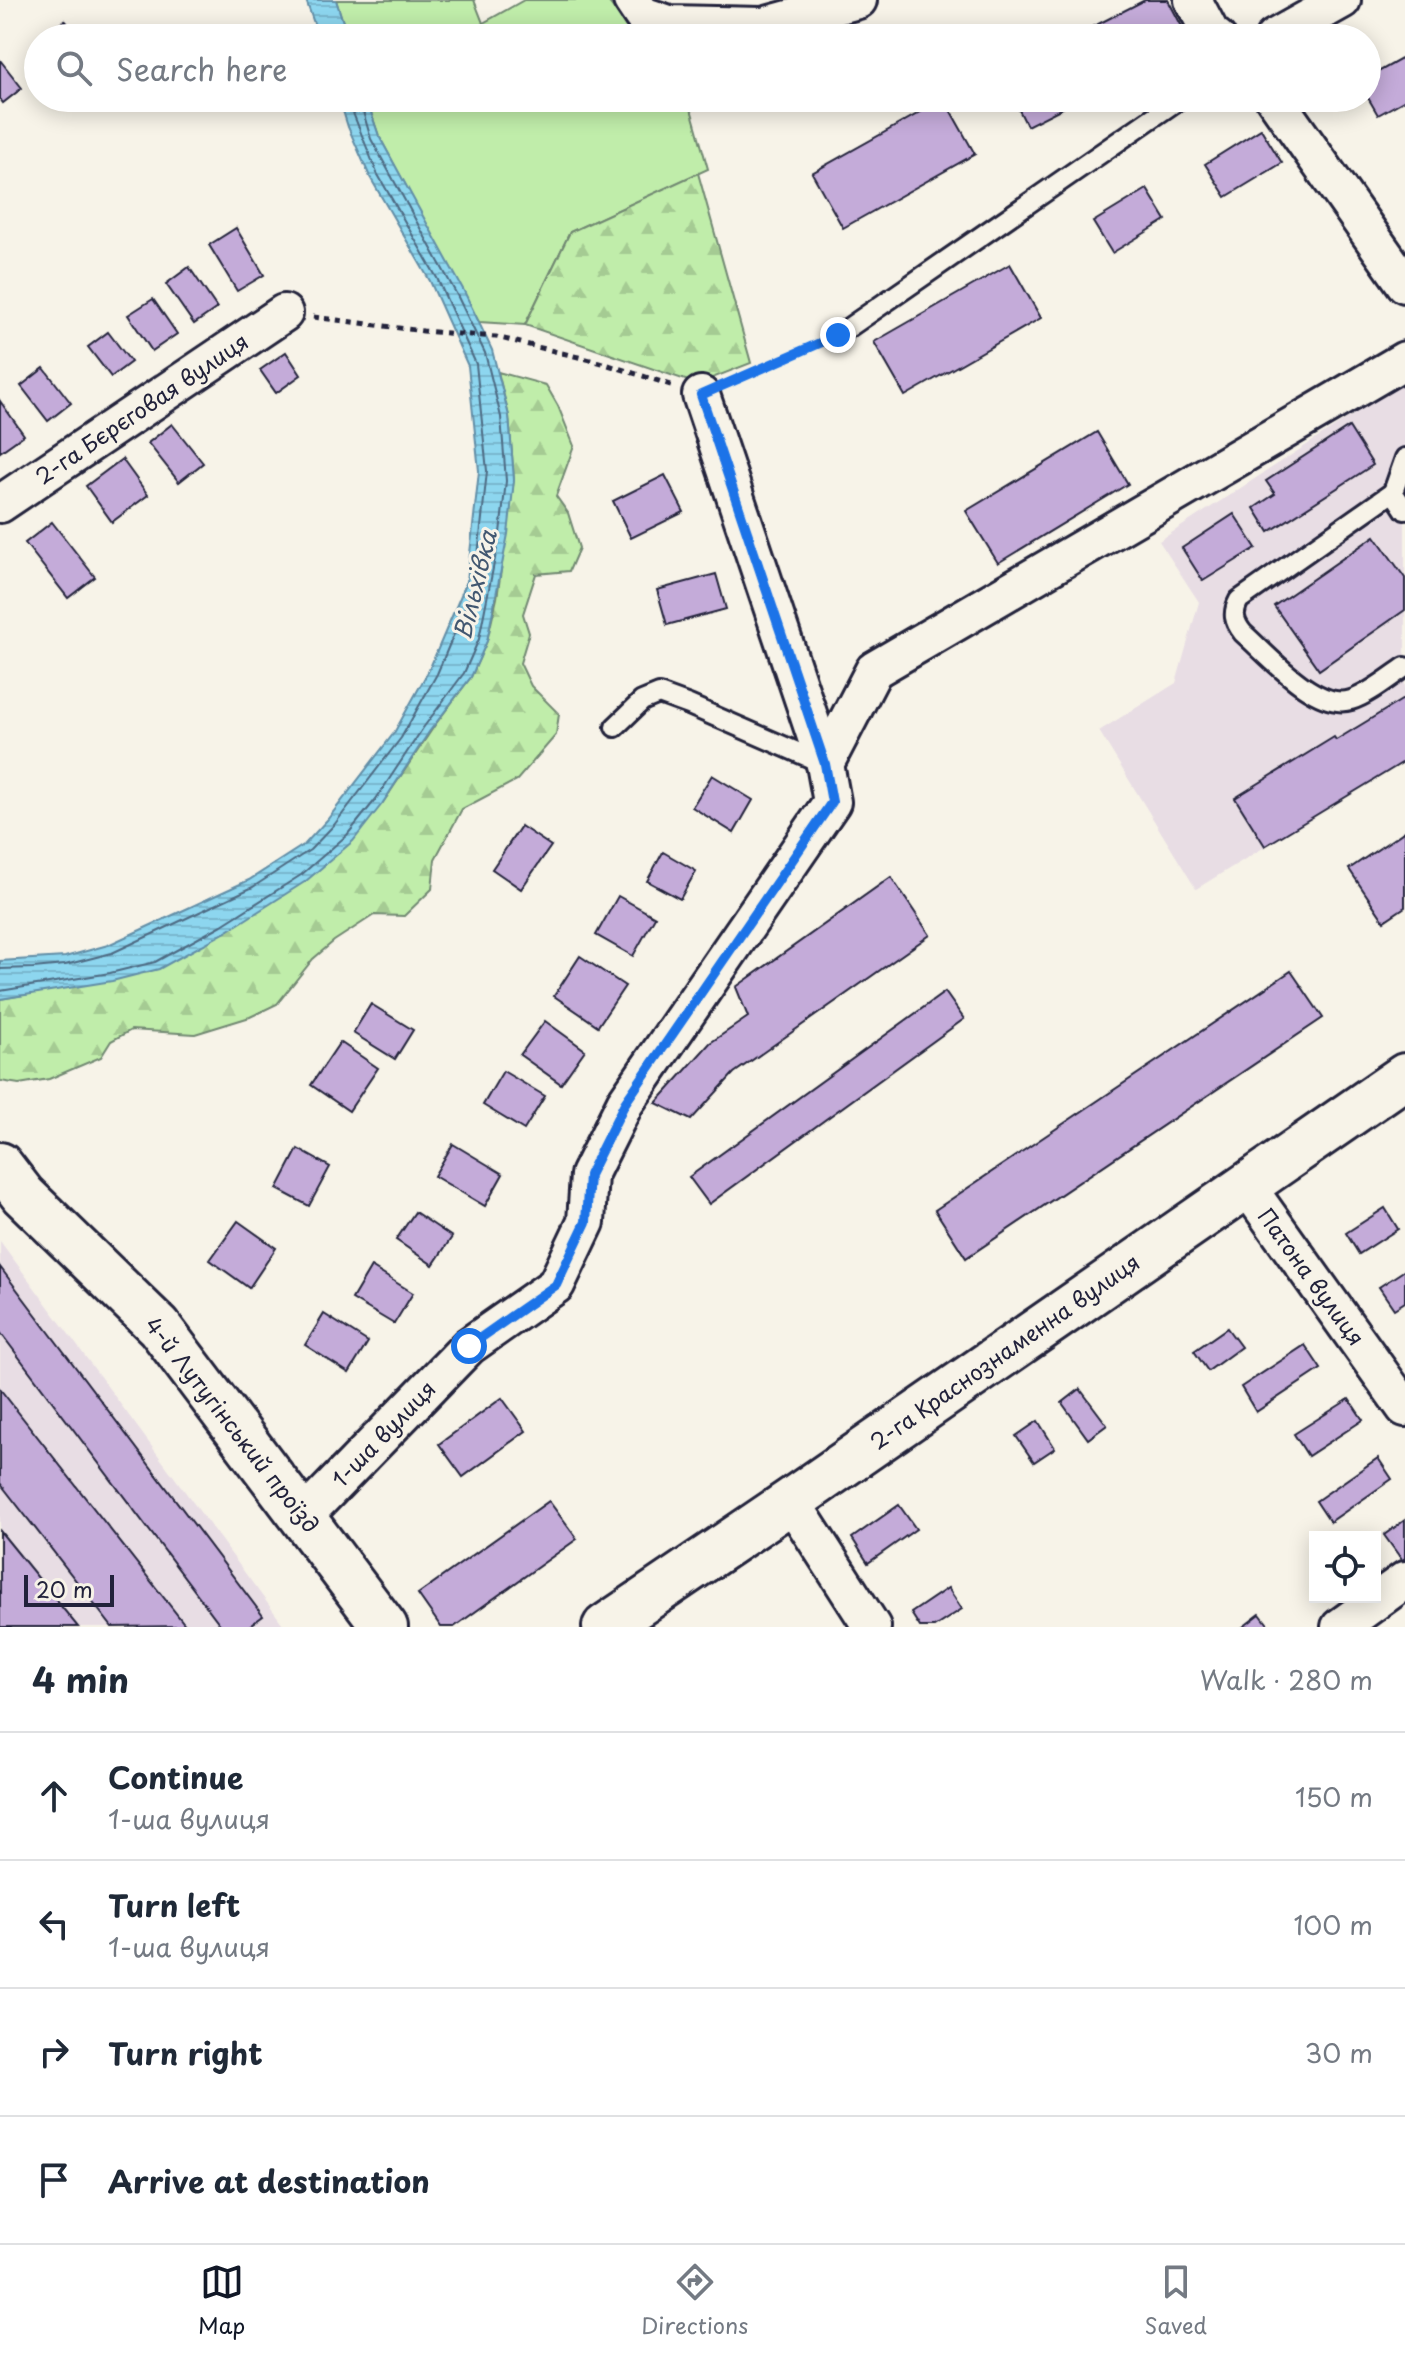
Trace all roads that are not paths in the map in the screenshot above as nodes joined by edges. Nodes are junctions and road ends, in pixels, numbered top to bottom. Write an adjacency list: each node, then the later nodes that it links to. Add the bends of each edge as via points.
1 (632, 0): 5 (street, via 642,15)
2 (858, 0): 6 (street)
3 (1193, 0): 7 (street)
4 (1342, 0): 8 (street)
5 (669, 24)
6 (770, 24)
7 (1206, 24)
8 (1299, 24)
9 (1161, 112): 13 (lane)
10 (1284, 112): 11 (street)
11 (1405, 284)
12 (284, 313): 18 (street, 2-га Бєрєговая вулиця)
13 (838, 335)
14 (1405, 360): 22 (street, via 874,670)
15 (701, 395): 22 (street, 1-ша вулиця)
16 (1405, 458): 17 (lane)
17 (1393, 492): 19 (lane); 20 (lane, via 1239,600 1234,617 1243,633 1325,699 1352,700)
18 (0, 504)
19 (1405, 510)
20 (1405, 667)
21 (615, 727): 22 (lane, via 642,701 659,694)
22 (825, 764): 28 (street, 1-ша вулиця, via 832,802 625,1103 589,1175 586,1222 556,1285 469,1346)
23 (1405, 1076): 25 (street, 2-га Краснознаменна вулиця)
24 (0, 1165): 28 (street, 4-й Лутугінський проїзд, via 23,1195 159,1327)
25 (1246, 1185): 26 (street, Патона вулиця); 27 (street, 2-га Краснознаменна вулиця)
26 (1405, 1408)
27 (791, 1501): 31 (street, 2-га Краснознаменна вулиця); 32 (street)
28 (303, 1517): 30 (street, 4-й Лутугінський проїзд)
29 (1405, 1580): 33 (street)
30 (385, 1627)
31 (605, 1627)
32 (872, 1627)
33 (1340, 1627)

